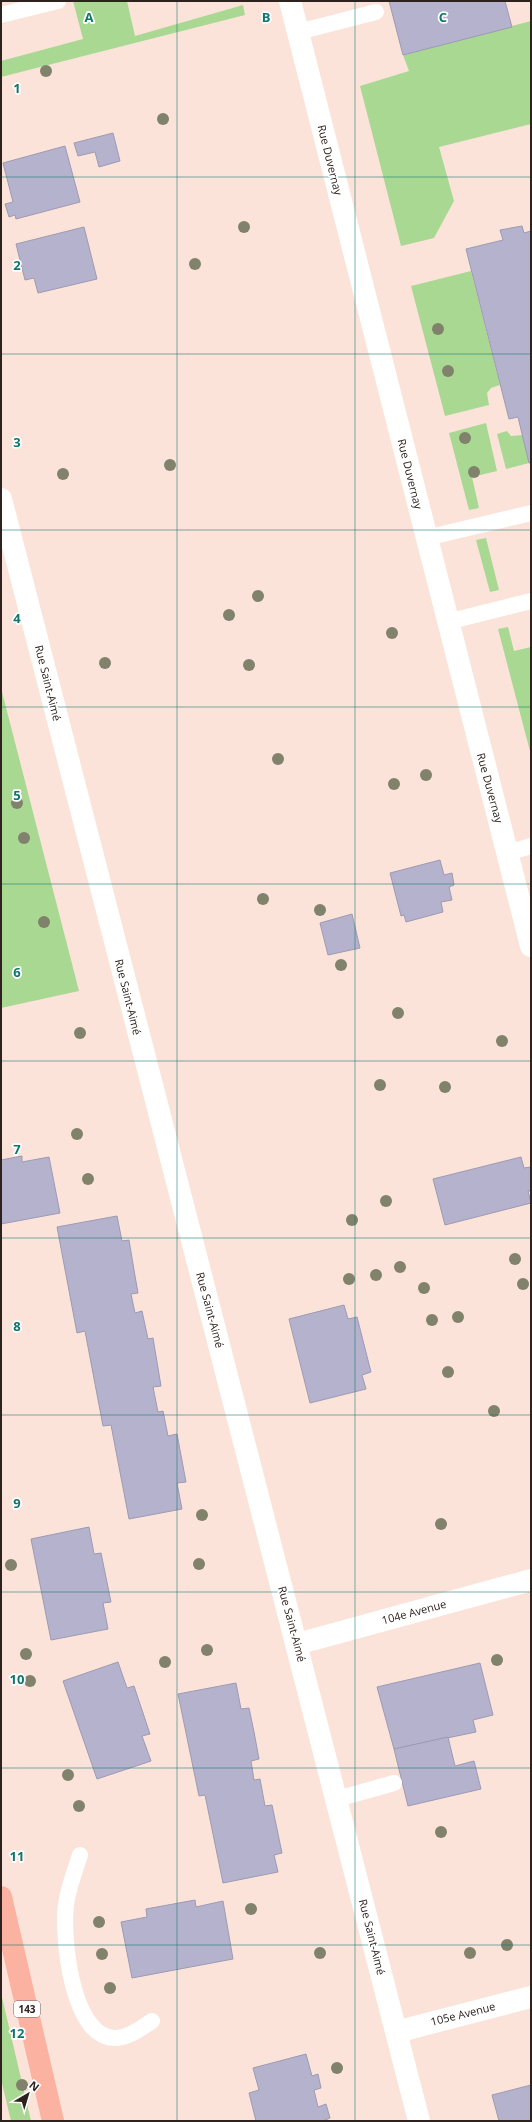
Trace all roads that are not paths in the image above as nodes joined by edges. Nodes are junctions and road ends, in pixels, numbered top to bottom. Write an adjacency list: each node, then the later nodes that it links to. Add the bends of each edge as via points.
1 (58, 1): 4 (lane)
2 (290, 1): 5 (street, Rue Duvernay)
3 (376, 12): 5 (lane)
4 (1, 15)
5 (298, 32): 8 (street, Rue Duvernay)
6 (1, 499): 15 (street, Rue Saint-Aimé)
7 (531, 513): 8 (lane)
8 (426, 538): 10 (street, Rue Duvernay)
9 (531, 601): 10 (lane)
10 (447, 622): 12 (street, Rue Duvernay)
11 (531, 846): 12 (lane)
12 (507, 853): 13 (street, Rue Duvernay)
13 (531, 946)
14 (531, 1580): 15 (street, 104e Avenue)
15 (297, 1644): 17 (street, Rue Saint-Aimé)
16 (394, 1783): 17 (lane)
17 (337, 1799): 22 (street, Rue Saint-Aimé)
18 (80, 1855): 21 (lane, via 66,1904 68,1959 77,2000 93,2026 112,2038 132,2034)
19 (1, 1898): 23 (main road, 143)
20 (531, 1997): 22 (street, 105e Avenue)
21 (152, 2021)
22 (396, 2032): 24 (street, Rue Saint-Aimé)
23 (53, 2121)
24 (419, 2121)

